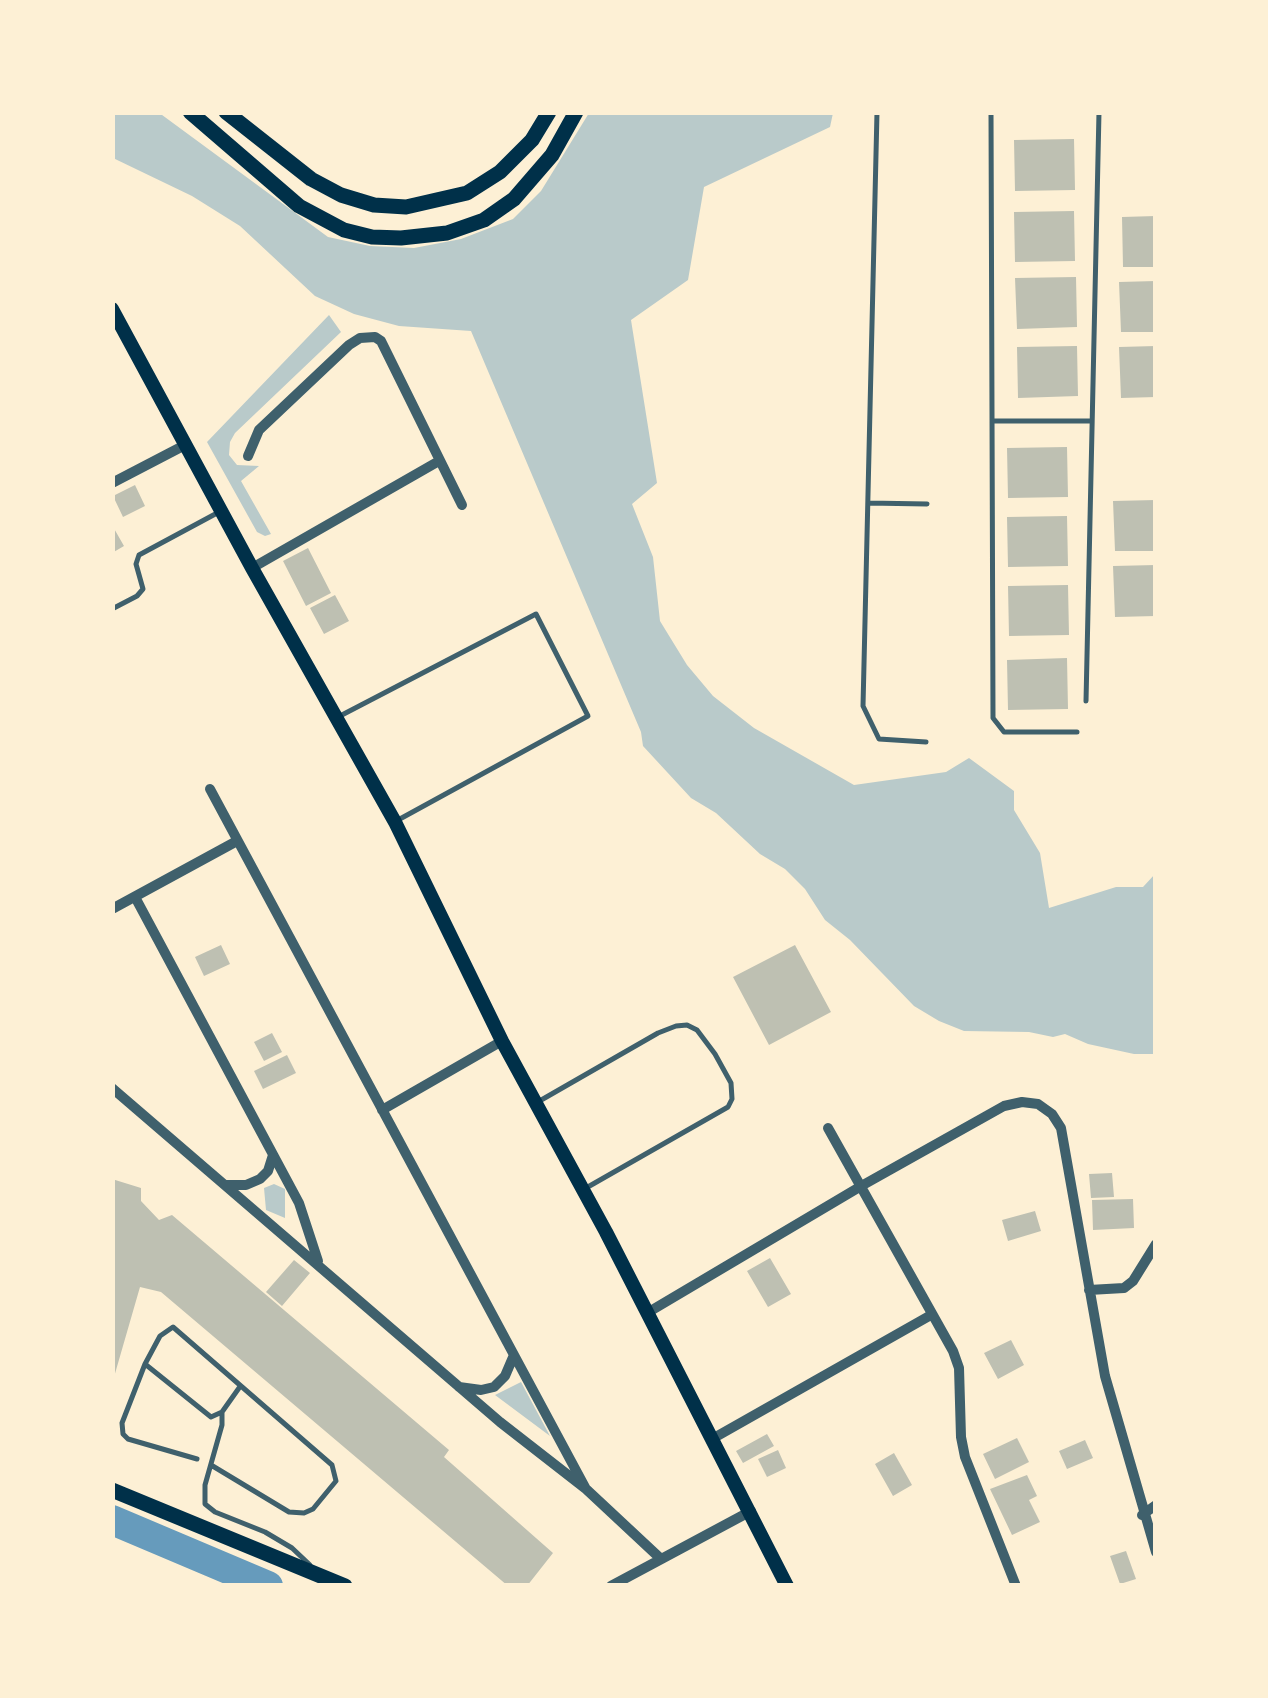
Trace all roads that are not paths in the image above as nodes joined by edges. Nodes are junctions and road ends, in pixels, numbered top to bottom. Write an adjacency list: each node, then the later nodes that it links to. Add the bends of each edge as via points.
1 (190, 112): 4 (main road, via 299,206 344,230 401,238 447,233 484,220 514,199)
2 (226, 112): 3 (main road, via 341,195 406,207 467,193 500,172)
3 (549, 112)
4 (576, 112)
5 (877, 112): 15 (lane)
6 (991, 112): 9 (lane)
7 (1099, 112): 10 (lane)
8 (112, 309): 11 (main road)
9 (992, 420): 10 (lane); 23 (lane, via 993,718 1004,732)
10 (1092, 421): 21 (lane)
11 (185, 445): 14 (street); 18 (main road)
12 (248, 456): 13 (street, via 259,430 349,345 370,336 381,342)
13 (439, 462): 17 (street); 19 (street)
14 (112, 483)
15 (868, 502): 16 (lane); 24 (lane, via 864,706 880,739)
16 (926, 504)
17 (462, 505)
18 (222, 510): 19 (main road); 20 (lane, via 138,556 144,589)
19 (252, 568): 22 (main road)
20 (112, 609)
21 (1086, 700)
22 (335, 718): 26 (main road); 26 (lane, via 536,614 588,716)
23 (1077, 732)
24 (926, 742)
25 (210, 789): 27 (street)
26 (395, 822): 30 (main road)
27 (237, 841): 28 (street); 33 (street)
28 (135, 897): 29 (street); 35 (street)
29 (112, 908)
30 (502, 1041): 32 (main road); 33 (street)
31 (112, 1088): 36 (street)
32 (536, 1103): 38 (main road); 38 (lane, via 676,1026 697,1030 731,1083 728,1107)
33 (382, 1110): 44 (street)
34 (828, 1128): 37 (street)
35 (273, 1154): 36 (street, via 260,1180); 40 (street, via 299,1203)
36 (226, 1185): 40 (street)
37 (863, 1185): 41 (street, via 1004,1106 1038,1104 1061,1128); 42 (street); 43 (street)
38 (583, 1190): 42 (main road)
39 (1156, 1244): 41 (street, via 1124,1288)
40 (318, 1262): 47 (street)
41 (1089, 1290): 56 (street)
42 (647, 1314): 49 (main road)
43 (932, 1315): 49 (street); 63 (street, via 959,1368 965,1457)
44 (514, 1355): 47 (street, via 494,1387); 52 (street)
45 (145, 1364): 46 (lane, via 160,1336 178,1329); 48 (lane, via 211,1417); 50 (lane, via 123,1434)
46 (240, 1387): 48 (lane); 51 (lane, via 332,1465 336,1481 313,1509 289,1512)
47 (458, 1387): 52 (street)
48 (222, 1412): 51 (lane)
49 (712, 1439): 55 (main road)
50 (198, 1459)
51 (211, 1465): 59 (lane, via 205,1504 266,1532)
52 (586, 1489): 58 (street)
53 (112, 1490): 59 (main road)
54 (1156, 1505): 56 (street)
55 (752, 1511): 58 (street); 62 (main road)
56 (1142, 1514): 57 (street)
57 (1156, 1552)
58 (661, 1559): 61 (street)
59 (319, 1574): 60 (main road)
60 (345, 1586)
61 (611, 1586)
62 (787, 1586)
63 (1016, 1586)

